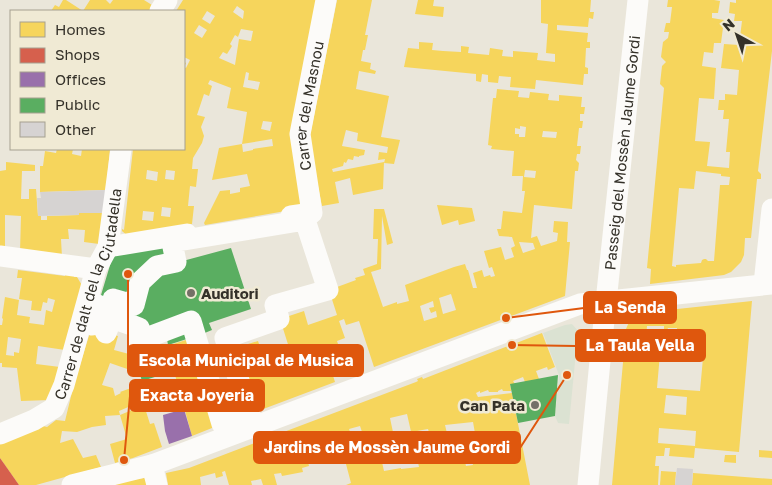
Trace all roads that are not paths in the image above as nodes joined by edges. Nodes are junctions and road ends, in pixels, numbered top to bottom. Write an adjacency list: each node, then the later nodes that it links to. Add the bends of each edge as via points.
1 (326, 0): 5 (street, Carrer del Masnou, via 300,134 312,213)
2 (638, 0): 9 (street, Passeig del Mossèn Jaume Gordi)
3 (120, 150): 5 (street, Carrer de dalt del la Ciutadella)
4 (772, 209): 8 (street)
5 (108, 247): 7 (street, Carrer de dalt del la Ciutadella)
6 (0, 256): 7 (street)
7 (96, 269): 11 (street, Carrer de dalt del la Ciutadella, via 64,385 54,408)
8 (768, 284): 9 (street)
9 (606, 302): 12 (street, via 580,304); 14 (street, Passeig del Mossèn Jaume Gordi)
10 (222, 424): 10 (street, via 191,321 138,341 139,328 112,318 106,333 101,323 92,325 98,305 102,311 111,307 113,299 134,305 140,282 157,266 176,262 172,242 305,220 328,290 275,305 279,319 225,338 250,414)
11 (0, 434)
12 (155, 475): 13 (street)
13 (72, 485)
14 (588, 485)

